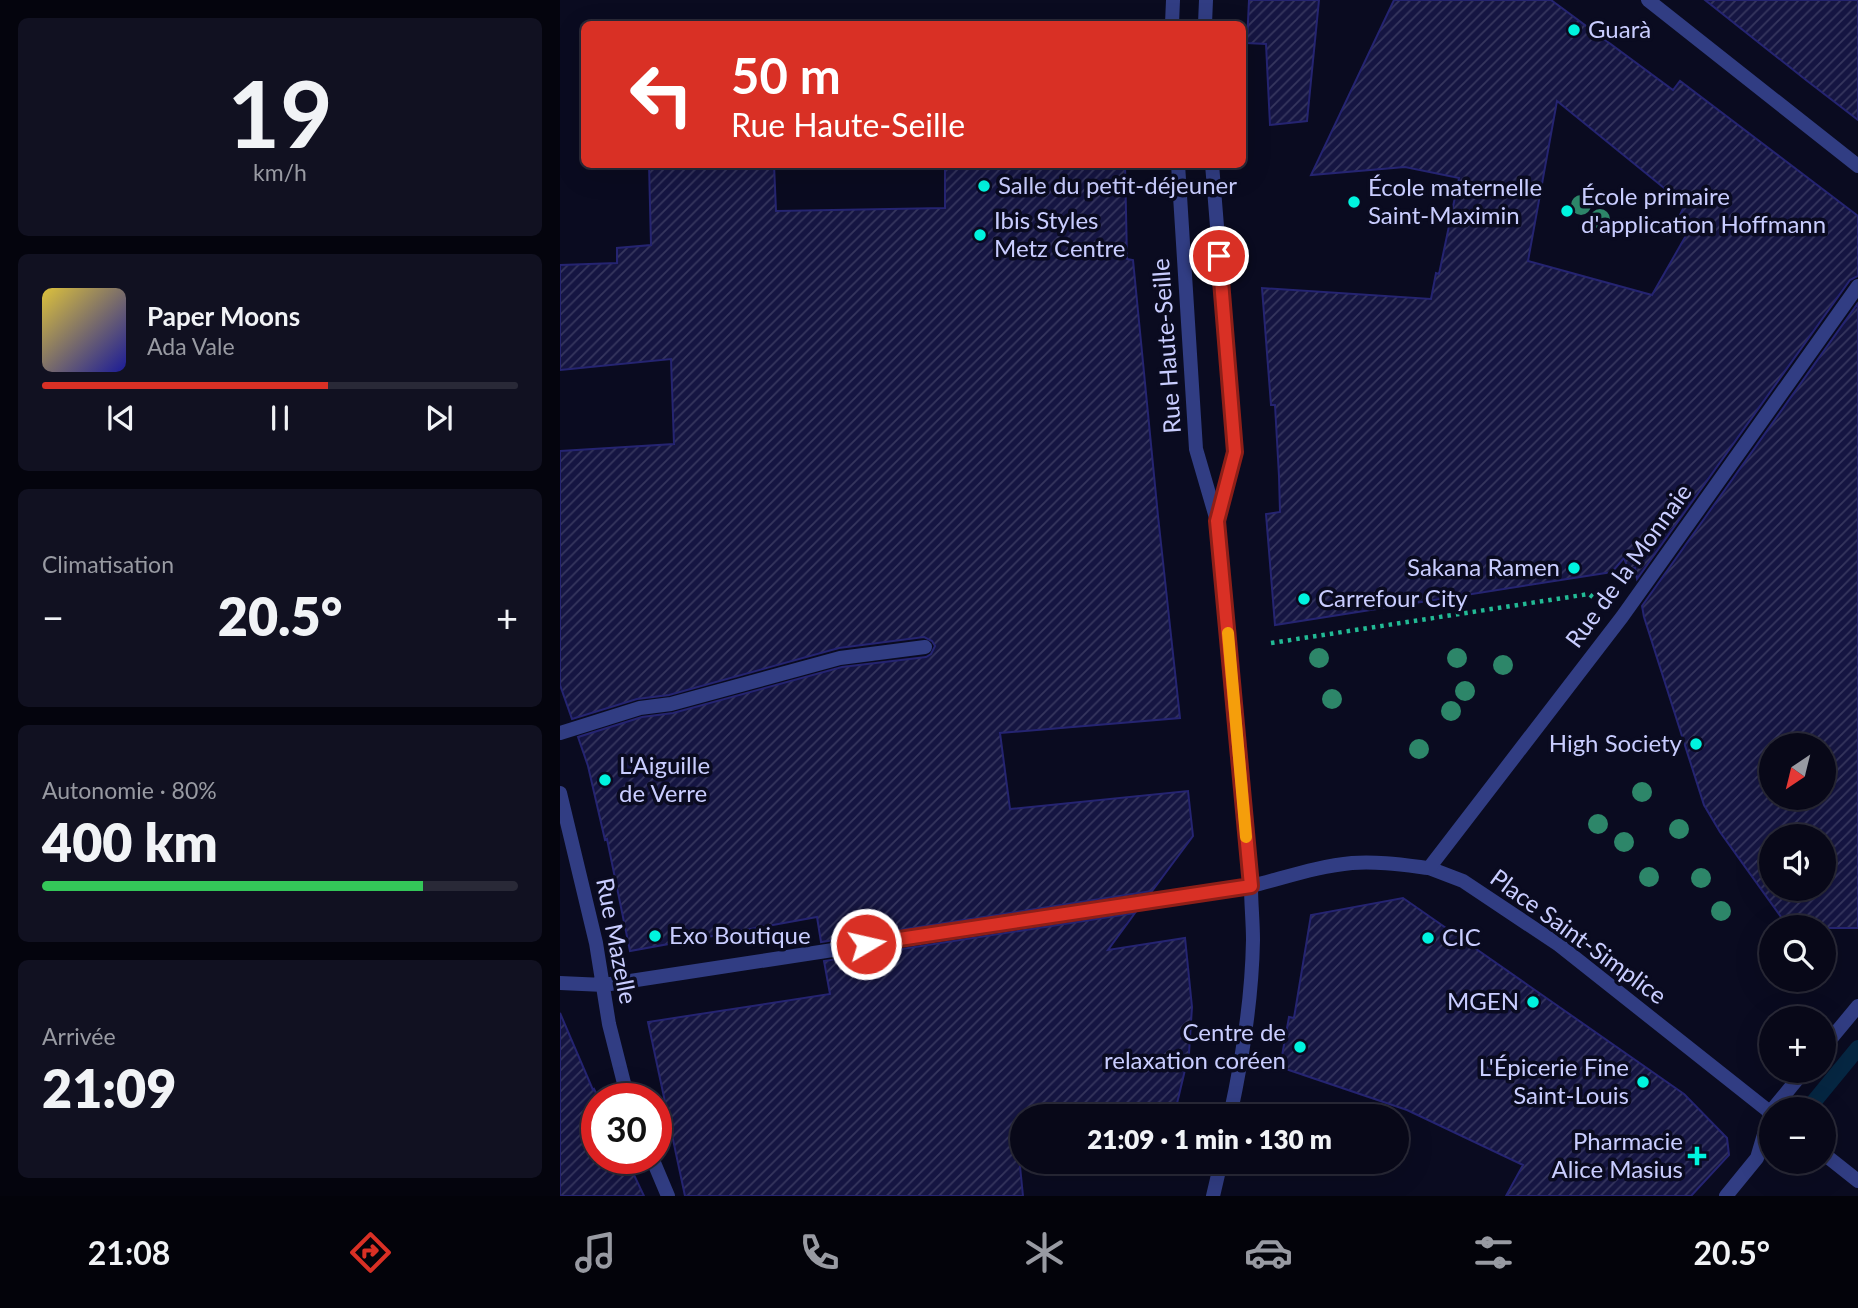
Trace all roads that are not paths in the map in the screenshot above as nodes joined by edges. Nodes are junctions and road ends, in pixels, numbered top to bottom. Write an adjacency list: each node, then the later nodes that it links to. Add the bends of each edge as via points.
1 (1173, 0): 4 (street)
2 (1206, 0): 5 (street)
3 (1648, 0): 6 (street)
4 (1172, 21)
5 (1205, 21)
6 (1858, 166)
7 (1178, 168): 10 (street, Rue Haute-Seille, via 1196,449)
8 (1212, 168): 10 (street, Rue Haute-Seille, via 1235,452)
9 (1858, 286): 14 (street, Rue de la Monnaie, via 1622,617)
10 (1217, 521): 15 (street, Rue Haute-Seille)
11 (925, 647): 12 (street, via 840,658)
12 (560, 733)
13 (560, 793): 17 (street, Rue Mazelle)
14 (1429, 868): 15 (street, Place Saint-Simplice, via 1352,863); 23 (street, Place Saint-Simplice, via 1462,881 1559,945)
15 (1251, 886): 17 (street, Place Saint-Simplice); 24 (street, Rue Haute-Seille, via 1251,977)
16 (560, 983): 17 (street, Place Saint-Simplice)
17 (604, 985): 20 (street, Rue Mazelle)
18 (1858, 1006): 19 (street)
19 (1836, 1033)
20 (624, 1083)
21 (1794, 1083): 22 (street)
22 (1783, 1097)
23 (1759, 1102)
24 (1232, 1104)
25 (1759, 1151): 32 (street)
26 (1836, 1164): 29 (street)
27 (659, 1174): 30 (street)
28 (1218, 1174): 31 (street)
29 (1858, 1181)
30 (668, 1196)
31 (1213, 1196)
32 (1726, 1196)

